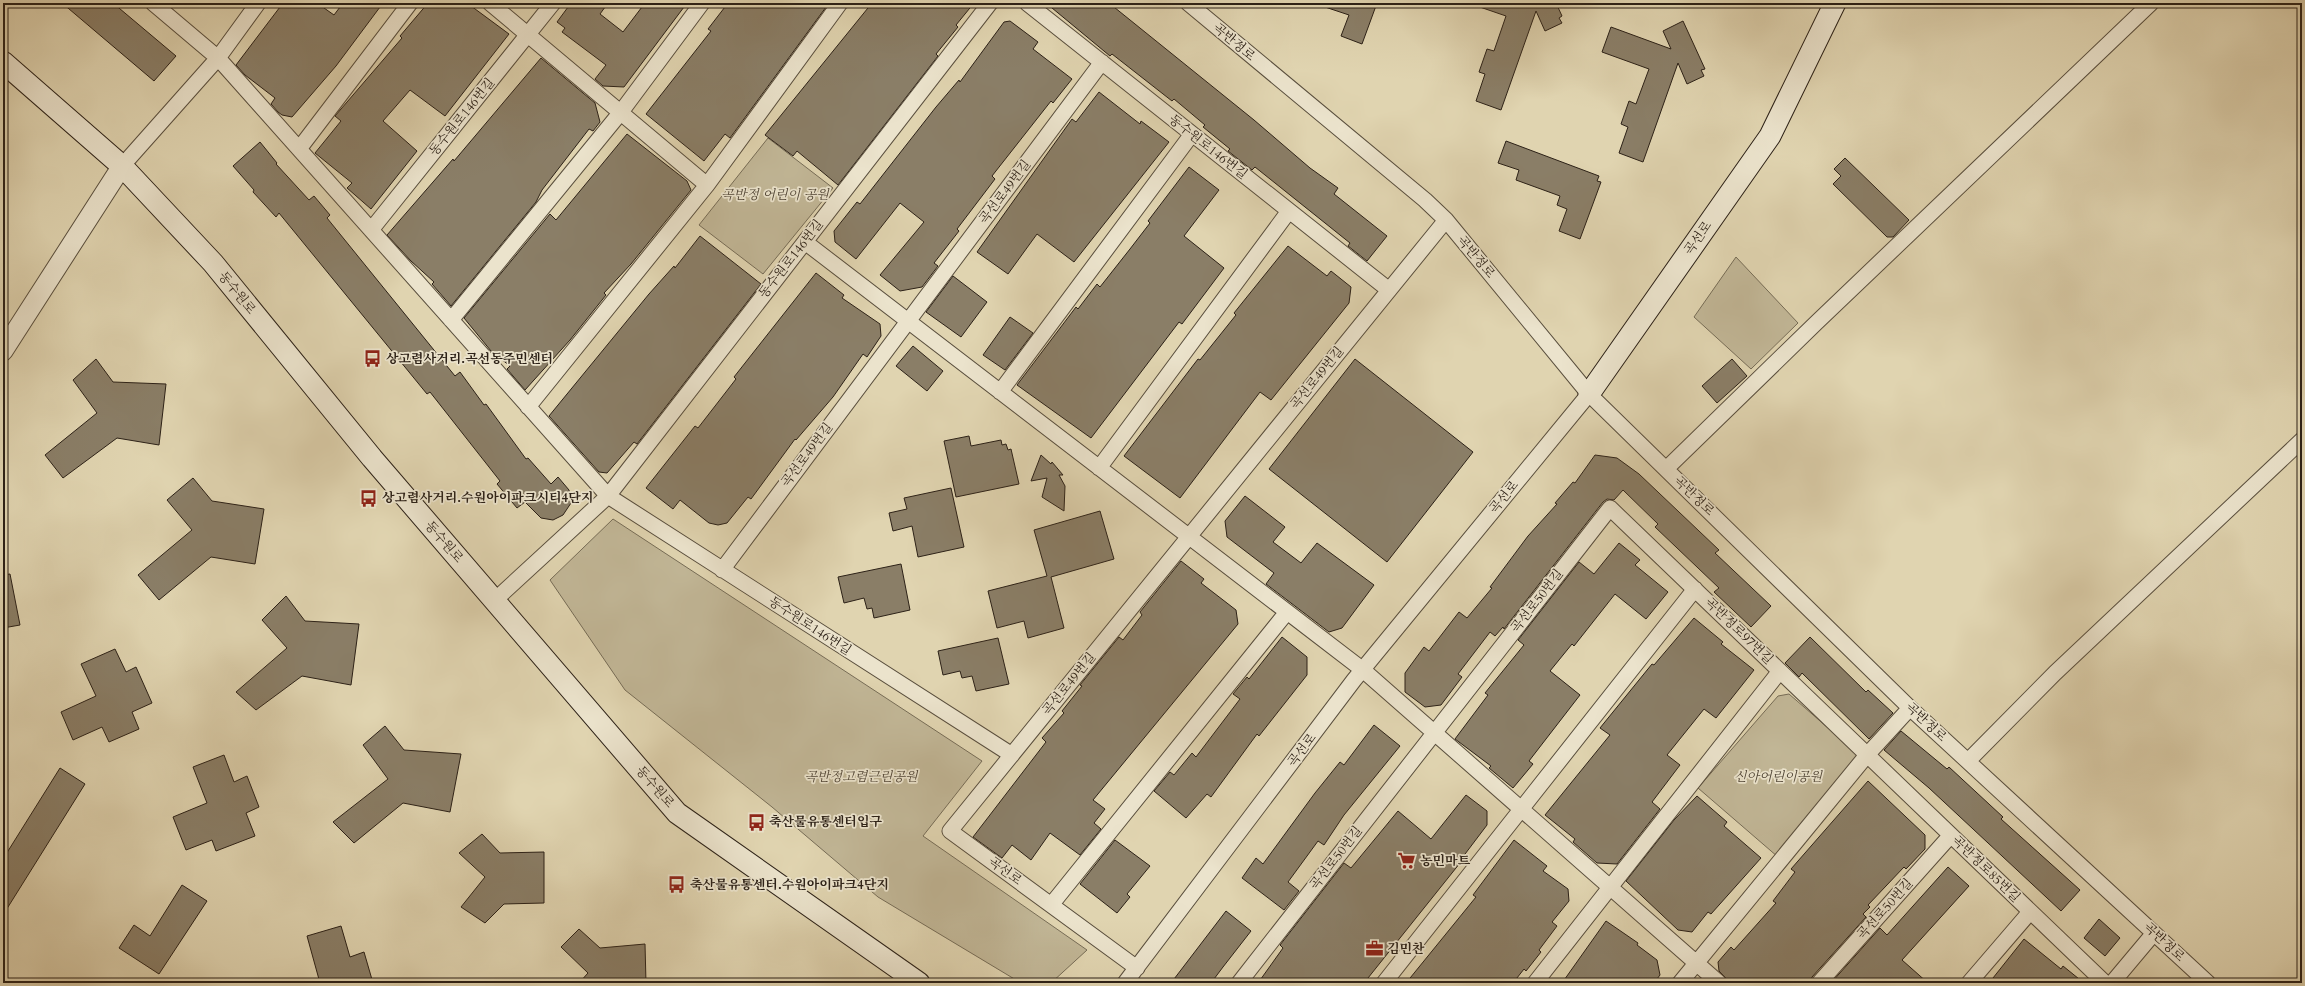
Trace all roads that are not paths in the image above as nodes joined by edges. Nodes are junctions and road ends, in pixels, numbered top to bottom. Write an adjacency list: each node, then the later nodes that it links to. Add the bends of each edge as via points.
1 (153, 3): 14 (street, 동수원로146번길)
2 (258, 3): 14 (street)
3 (410, 3): 19 (street)
4 (490, 3): 13 (street)
5 (553, 3): 13 (street, 동수원로146번길)
6 (702, 3): 17 (street)
7 (840, 3): 21 (street)
8 (990, 3): 25 (street, 동수원로146번길)
9 (1027, 3): 16 (street, 동수원로146번길)
10 (1188, 3): 23 (street, 곡반정로)
11 (1835, 3): 31 (main road, 곡선로, via 1770,136)
12 (2151, 3): 35 (street)
13 (529, 34): 17 (street); 24 (street, 동수원로146번길)
14 (218, 58): 19 (street, 동수원로146번길); 20 (street)
15 (3, 62): 20 (main road, 동수원로)
16 (1102, 62): 18 (street, 동수원로146번길); 28 (street, 곡선로49번길)
17 (621, 112): 21 (street); 27 (street)
18 (1192, 134): 22 (street, 동수원로146번길); 30 (street)
19 (299, 149): 24 (street, 동수원로146번길)
20 (122, 166): 29 (street); 41 (main road, 동수원로, via 212,263 372,458)
21 (706, 185): 32 (street)
22 (1289, 211): 26 (street, 동수원로146번길); 34 (street)
23 (1446, 220): 26 (street, 곡선로49번길); 31 (street, 곡반정로)
24 (371, 230): 27 (street, 동수원로146번길)
25 (805, 242): 28 (street); 36 (street, 동수원로146번길)
26 (1389, 290): 38 (street, 곡선로49번길)
27 (451, 320): 32 (street, 동수원로146번길)
28 (908, 321): 30 (street); 39 (street, 곡선로49번길)
29 (3, 351)
30 (1000, 392): 34 (street)
31 (1589, 394): 35 (street, 곡반정로); 43 (street, 곡선로)
32 (528, 407): 36 (street, 동수원로146번길)
33 (2302, 440): 49 (street, via 2055,673)
34 (1099, 468): 38 (street)
35 (1666, 469): 45 (street, 곡반정로)
36 (608, 496): 39 (street, 동수원로146번길); 41 (street, 동수원로146번길)
37 (1610, 508): 40 (street, 곡반정로97번길); 46 (street, 곡선로50번길)
38 (1189, 537): 42 (street); 47 (street, 곡선로49번길)
39 (722, 570): 47 (street, 동수원로146번길)
40 (1695, 589): 44 (street, 곡반정로97번길); 50 (street)
41 (495, 600): 59 (main road, 동수원로, via 677,813)
42 (1287, 612): 43 (street); 54 (street)
43 (1363, 670): 46 (street); 58 (street, 곡선로)
44 (1780, 671): 48 (street, 곡반정로97번길); 53 (street)
45 (1910, 708): 48 (street); 49 (street, 곡반정로)
46 (1434, 733): 50 (street); 61 (street, 곡선로50번길)
47 (1012, 755): 51 (street, 곡선로49번길)
48 (1867, 755): 52 (street, 곡반정로85번길); 57 (street)
49 (1968, 761): 56 (street, 곡반정로)
50 (1521, 810): 53 (street); 62 (street)
51 (950, 831): 54 (street, 곡선로)
52 (1951, 835): 55 (street, 곡반정로85번길); 66 (street, 곡선로50번길)
53 (1610, 888): 57 (street); 63 (street)
54 (1051, 905): 58 (street, 곡선로)
55 (2030, 912): 67 (street); 68 (street, 곡반정로85번길)
56 (2154, 933): 69 (street); 70 (street, 곡반정로)
57 (1696, 963): 64 (street); 65 (street)
58 (1137, 968): 60 (street, 곡선로)
59 (919, 983)
60 (1126, 983)
61 (1239, 983)
62 (1384, 983)
63 (1535, 983)
64 (1680, 983)
65 (1719, 983)
66 (1819, 983)
67 (1969, 983)
68 (2105, 983)
69 (2112, 983)
70 (2208, 983)

